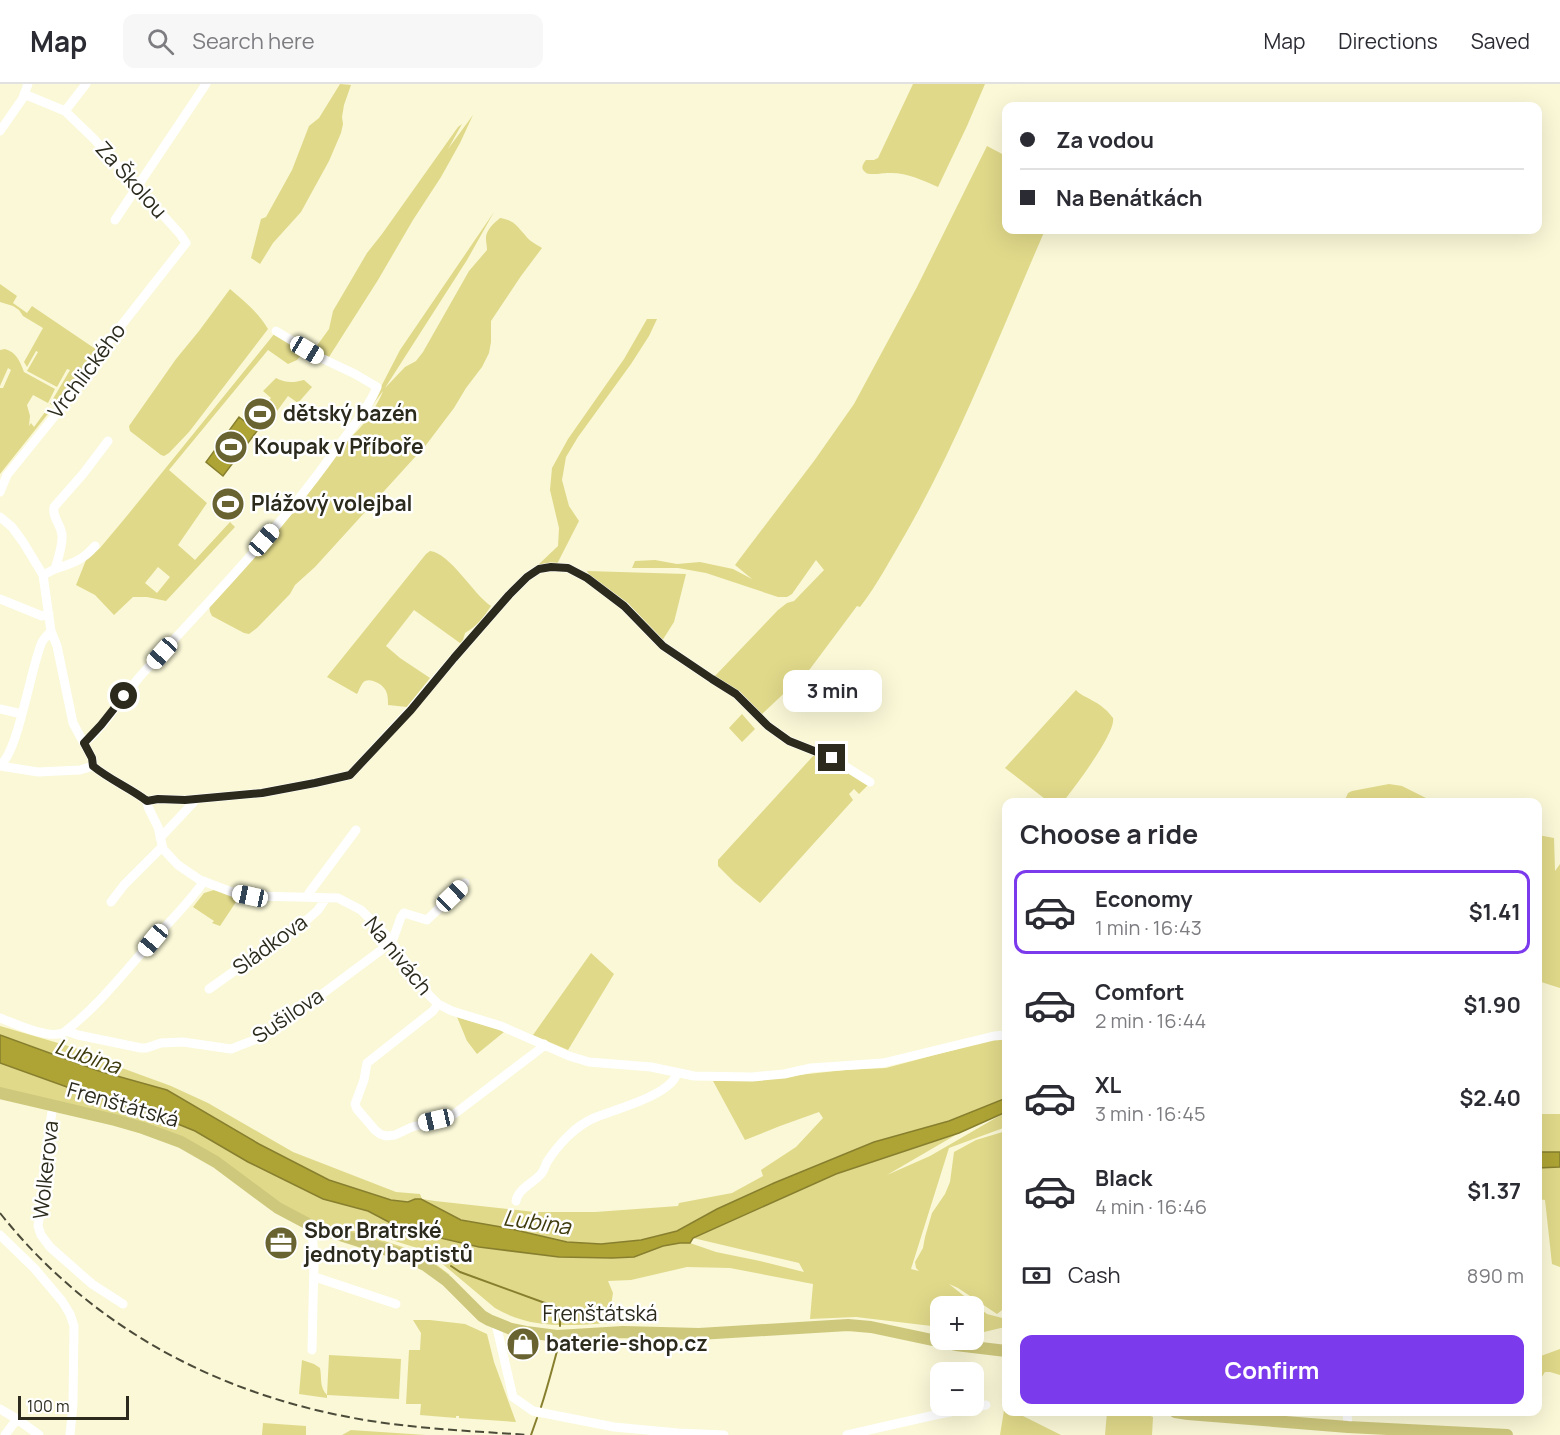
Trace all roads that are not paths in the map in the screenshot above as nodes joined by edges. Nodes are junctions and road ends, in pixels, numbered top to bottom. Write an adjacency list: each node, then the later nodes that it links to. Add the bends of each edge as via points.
1 (86, 84): 5 (street)
2 (206, 84): 7 (street)
3 (17, 85): 4 (street, Za Školou)
4 (26, 89): 5 (street, Za Školou); 6 (street)
5 (65, 111): 7 (street, Za Školou)
6 (0, 131)
7 (137, 186): 8 (street); 9 (street, Za Školou, via 186,243)
8 (115, 220)
9 (178, 253): 12 (street, Vrchlického, via 102,350 88,375 7,475)
10 (276, 331): 22 (street, via 362,378 376,387 374,393 286,515)
11 (108, 441): 15 (street, via 54,507 62,535)
12 (0, 492)
13 (0, 517): 16 (street, via 12,527)
14 (95, 546): 15 (street, via 84,558)
15 (55, 569): 16 (street)
16 (43, 575): 18 (street)
17 (0, 598): 18 (street, via 42,616)
18 (49, 614): 19 (street)
19 (51, 631): 21 (street, via 43,640); 22 (street, via 73,723)
20 (0, 710): 21 (street)
21 (22, 714): 23 (street, via 13,745)
22 (84, 743): 24 (street)
23 (0, 765): 24 (street, via 38,772)
24 (93, 766): 27 (street)
25 (870, 782): 26 (street, via 832,758 789,741 736,694 663,646 624,606 587,578 568,568 551,567 539,569 509,595 350,775 262,793)
26 (193, 800): 27 (street); 29 (street)
27 (147, 801): 29 (street, Na nivách)
28 (356, 831): 32 (street, Sládkova, via 309,893)
29 (161, 843): 30 (street, Na nivách, via 178,865); 34 (street)
30 (204, 881): 32 (street, Na nivách, via 250,896); 39 (street, via 117,983)
31 (465, 883): 35 (street, via 427,920 404,913)
32 (310, 897): 33 (street, Na nivách)
33 (326, 897): 35 (street, Na nivách, via 338,898 361,910); 36 (street, Sládkova, via 308,919)
34 (111, 902)
35 (392, 942): 37 (street, Na nivách); 39 (street, Sušilova, via 267,1035 231,1049 183,1042 141,1048)
36 (209, 989)
37 (438, 1004): 41 (street, Na nivách); 41 (street, via 367,1063 355,1104 380,1134 395,1135 449,1118)
38 (0, 1018): 39 (street, Sušilova, via 50,1034)
39 (66, 1031)
40 (1002, 1035): 42 (street, Na nivách, via 883,1063 752,1077)
41 (544, 1044): 42 (street, Na nivách, via 589,1062)
42 (678, 1073): 45 (street, via 663,1089 592,1118 578,1128)
43 (0, 1093): 44 (main road, Frenštátská)
44 (53, 1105): 46 (main road, Frenštátská, via 181,1142 216,1162 278,1208); 49 (street, Wolkerova, via 38,1226 41,1235 92,1284)
45 (516, 1201)
46 (312, 1226): 48 (street); 51 (main road, Frenštátská, via 425,1265)
47 (0, 1235): 62 (street, via 35,1269 70,1314 74,1326)
48 (314, 1278): 50 (street); 52 (street)
49 (123, 1304)
50 (396, 1304)
51 (496, 1324): 53 (main road, Frenštátská, via 560,1336 848,1325); 63 (street, via 513,1397 532,1411 614,1427)
52 (312, 1350)
53 (1002, 1350)
54 (986, 1405): 64 (street)
55 (0, 1409): 58 (street)
56 (1213, 1416): 59 (main road)
57 (1347, 1416): 59 (street)
58 (17, 1419): 60 (street); 61 (street)
59 (1348, 1427): 65 (main road)
60 (5, 1435)
61 (39, 1435)
62 (70, 1435)
63 (724, 1435)
64 (847, 1435)
65 (1508, 1435)

